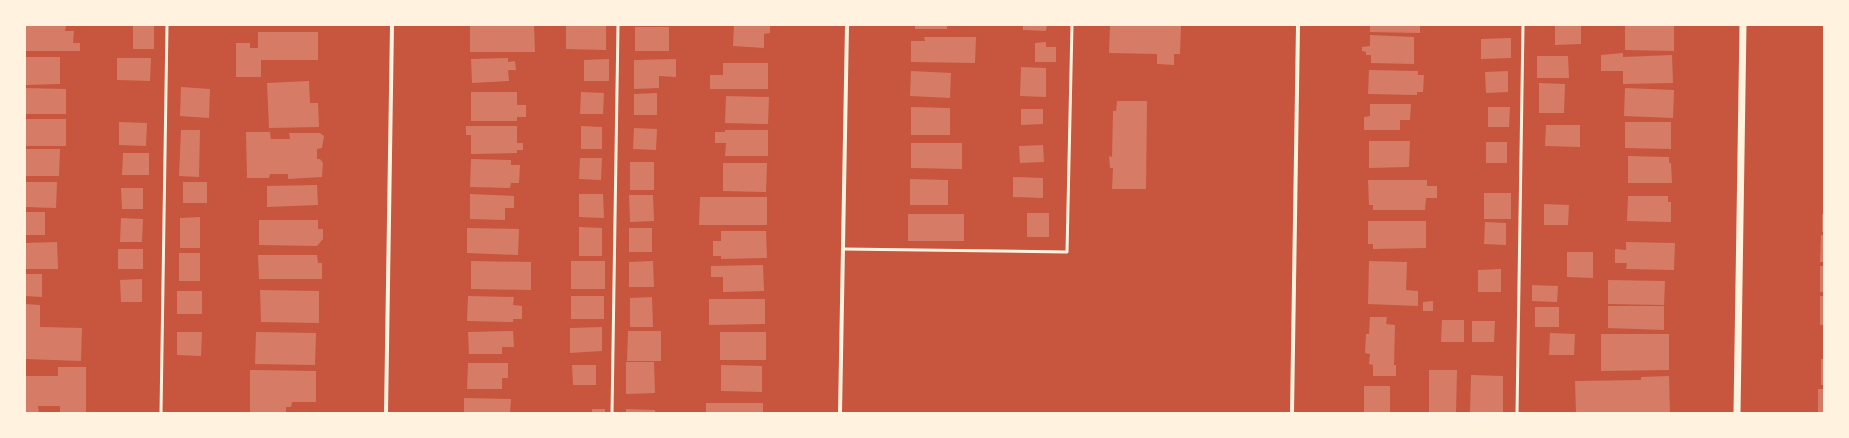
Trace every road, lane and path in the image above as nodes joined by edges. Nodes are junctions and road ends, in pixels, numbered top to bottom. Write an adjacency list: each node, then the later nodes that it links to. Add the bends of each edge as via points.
1 (167, 25): 10 (lane)
2 (392, 25): 11 (street)
3 (618, 25): 12 (lane)
4 (847, 25): 9 (street)
5 (1072, 25): 9 (lane, via 1067,252)
6 (1298, 25): 14 (street)
7 (1523, 25): 15 (lane)
8 (1742, 25): 16 (street)
9 (843, 249): 13 (street)
10 (161, 413)
11 (386, 413)
12 (612, 413)
13 (840, 413)
14 (1292, 413)
15 (1517, 413)
16 (1738, 413)

